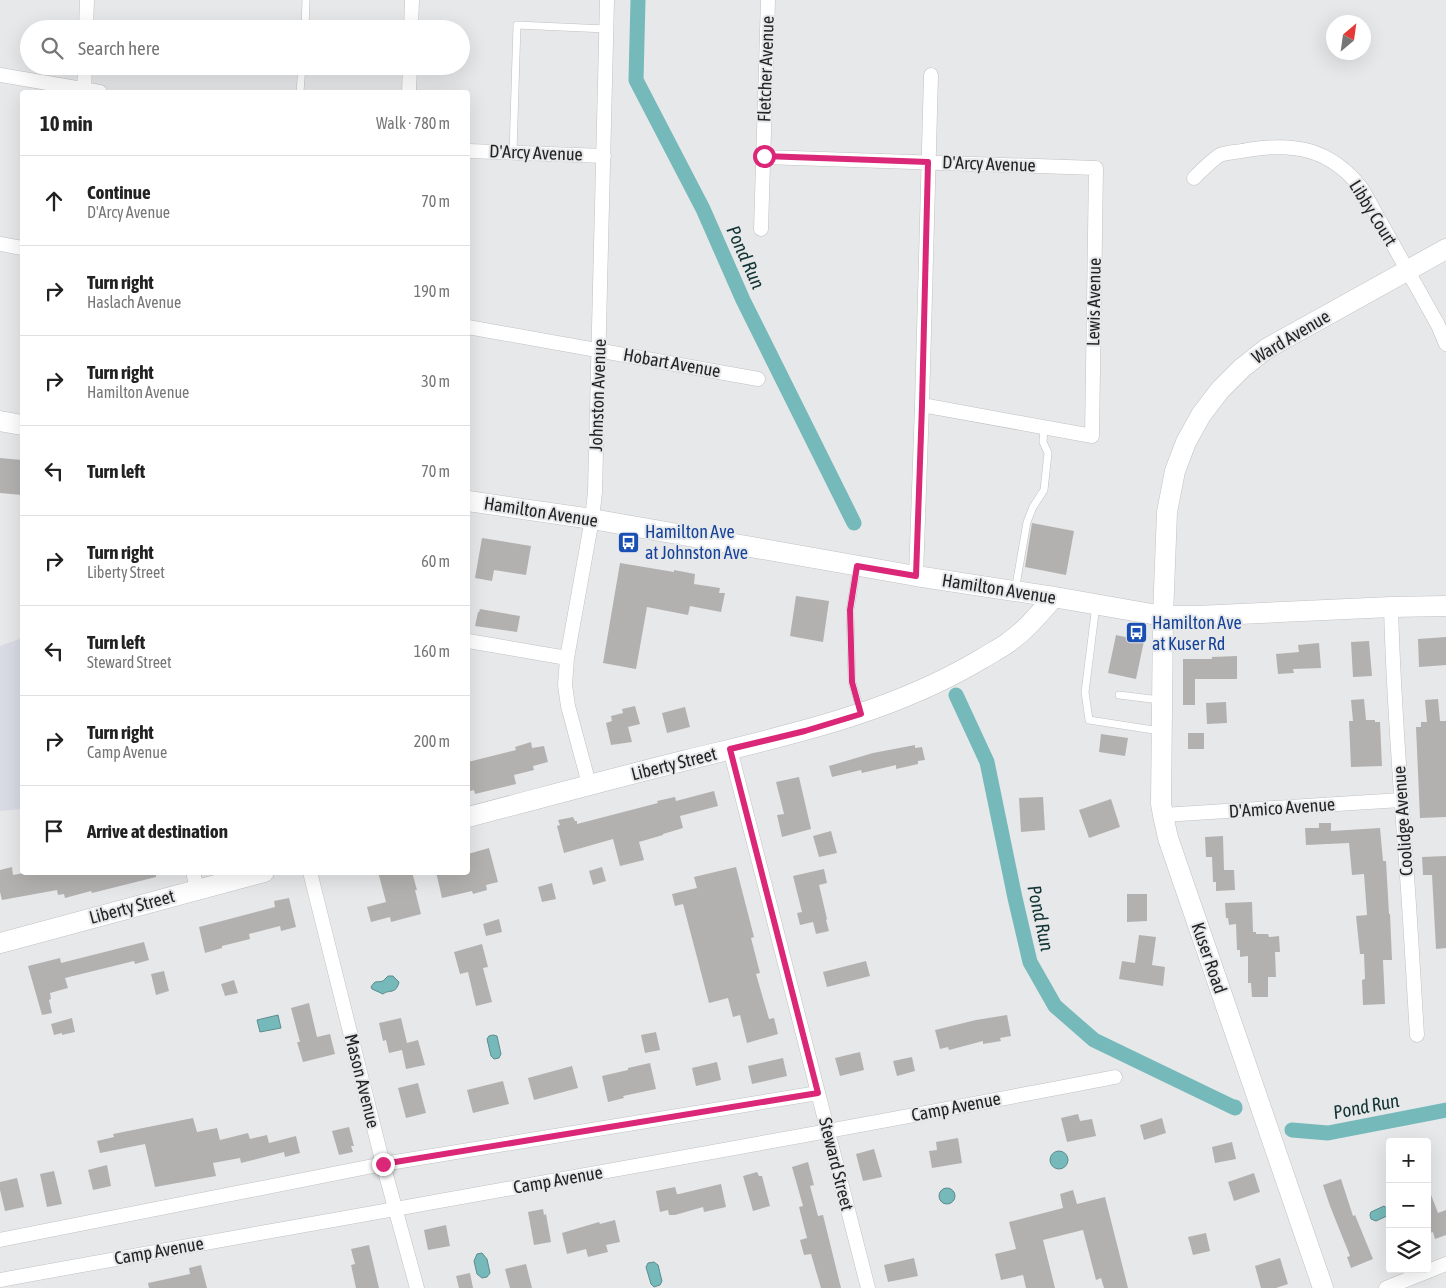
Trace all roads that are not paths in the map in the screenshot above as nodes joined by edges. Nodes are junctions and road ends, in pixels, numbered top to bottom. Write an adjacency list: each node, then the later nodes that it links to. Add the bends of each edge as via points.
1 (87, 0): 6 (street)
2 (306, 0): 7 (lane)
3 (412, 0): 8 (street)
4 (607, 0): 9 (street, Johnston Avenue)
5 (768, 0): 22 (street, Fletcher Avenue)
6 (86, 20)
7 (305, 20)
8 (411, 20)
9 (606, 29): 20 (lane, via 518,25); 21 (street, Johnston Avenue)
10 (0, 75): 15 (street)
11 (85, 75): 16 (street)
12 (301, 75): 17 (lane)
13 (410, 75): 18 (street)
14 (930, 75): 23 (street)
15 (79, 90)
16 (84, 90)
17 (300, 90)
18 (409, 90)
19 (470, 151): 20 (street, D'Arcy Avenue)
20 (513, 152): 21 (street, D'Arcy Avenue)
21 (604, 156): 33 (street, Johnston Avenue)
22 (764, 156): 23 (street, D'Arcy Avenue); 26 (street, Fletcher Avenue)
23 (928, 162): 24 (street, D'Arcy Avenue); 35 (street)
24 (1096, 168): 38 (street, Lewis Avenue, via 1092,436)
25 (1194, 178): 30 (street, Libby Court, via 1220,155 1260,148 1290,147 1324,156 1340,166 1362,189)
26 (761, 228)
27 (0, 244): 28 (street)
28 (20, 248)
29 (1446, 249): 30 (street, Ward Avenue)
30 (1407, 271): 32 (street, Libby Court); 48 (street, Ward Avenue, via 1266,349 1220,390 1201,415 1180,457 1168,501)
31 (470, 327): 33 (street, Hobart Avenue)
32 (1446, 344)
33 (599, 350): 34 (street, Hobart Avenue); 40 (street, Johnston Avenue, via 596,492)
34 (758, 378)
35 (922, 405): 38 (street); 42 (street)
36 (0, 421): 37 (street)
37 (20, 425)
38 (1044, 428): 43 (lane, via 1043,442 1048,453 1044,490 1026,522)
39 (470, 501): 40 (street, Hamilton Avenue)
40 (592, 519): 41 (street, Hamilton Avenue); 50 (street, Johnston Avenue)
41 (857, 566): 42 (street, Hamilton Avenue); 53 (lane, via 850,610 852,682)
42 (916, 576): 43 (street, Hamilton Avenue)
43 (1015, 591): 44 (street, Hamilton Avenue)
44 (1054, 597): 45 (street, Hamilton Avenue); 53 (street, Liberty Street, via 1009,642 933,686)
45 (1096, 605): 48 (street, Hamilton Avenue); 54 (lane, via 1085,692 1089,720)
46 (1446, 606): 47 (street, Hamilton Avenue)
47 (1392, 607): 48 (street, Hamilton Avenue); 57 (street, Coolidge Avenue)
48 (1163, 616): 52 (street, Kuser Road)
49 (470, 640): 50 (street)
50 (567, 658): 56 (street, Johnston Avenue, via 565,685 568,706)
51 (1119, 695): 52 (lane)
52 (1163, 701): 54 (street, Kuser Road)
53 (861, 714): 55 (street, Liberty Street)
54 (1163, 732): 59 (street, Kuser Road)
55 (730, 749): 56 (street, Liberty Street); 66 (street, Steward Street)
56 (590, 784): 58 (street, Liberty Street)
57 (1401, 800): 59 (street, D'Amico Avenue); 64 (street, Coolidge Avenue)
58 (470, 816)
59 (1163, 816): 75 (street, Kuser Road)
60 (241, 875): 62 (street, Liberty Street)
61 (311, 875): 68 (street, Mason Avenue)
62 (195, 881): 63 (street, Liberty Street)
63 (0, 943)
64 (1417, 1035)
65 (1115, 1077): 67 (street, Camp Avenue)
66 (818, 1093): 67 (street, Steward Street); 68 (street)
67 (828, 1132): 69 (street, Camp Avenue); 74 (street, Steward Street)
68 (383, 1164): 69 (street, Mason Avenue); 70 (street)
69 (396, 1209): 72 (street, Camp Avenue); 73 (street, Mason Avenue)
70 (0, 1240)
71 (1446, 1264): 76 (street)
72 (0, 1280)
73 (416, 1288)
74 (868, 1288)
75 (1323, 1288)
76 (1386, 1288)

